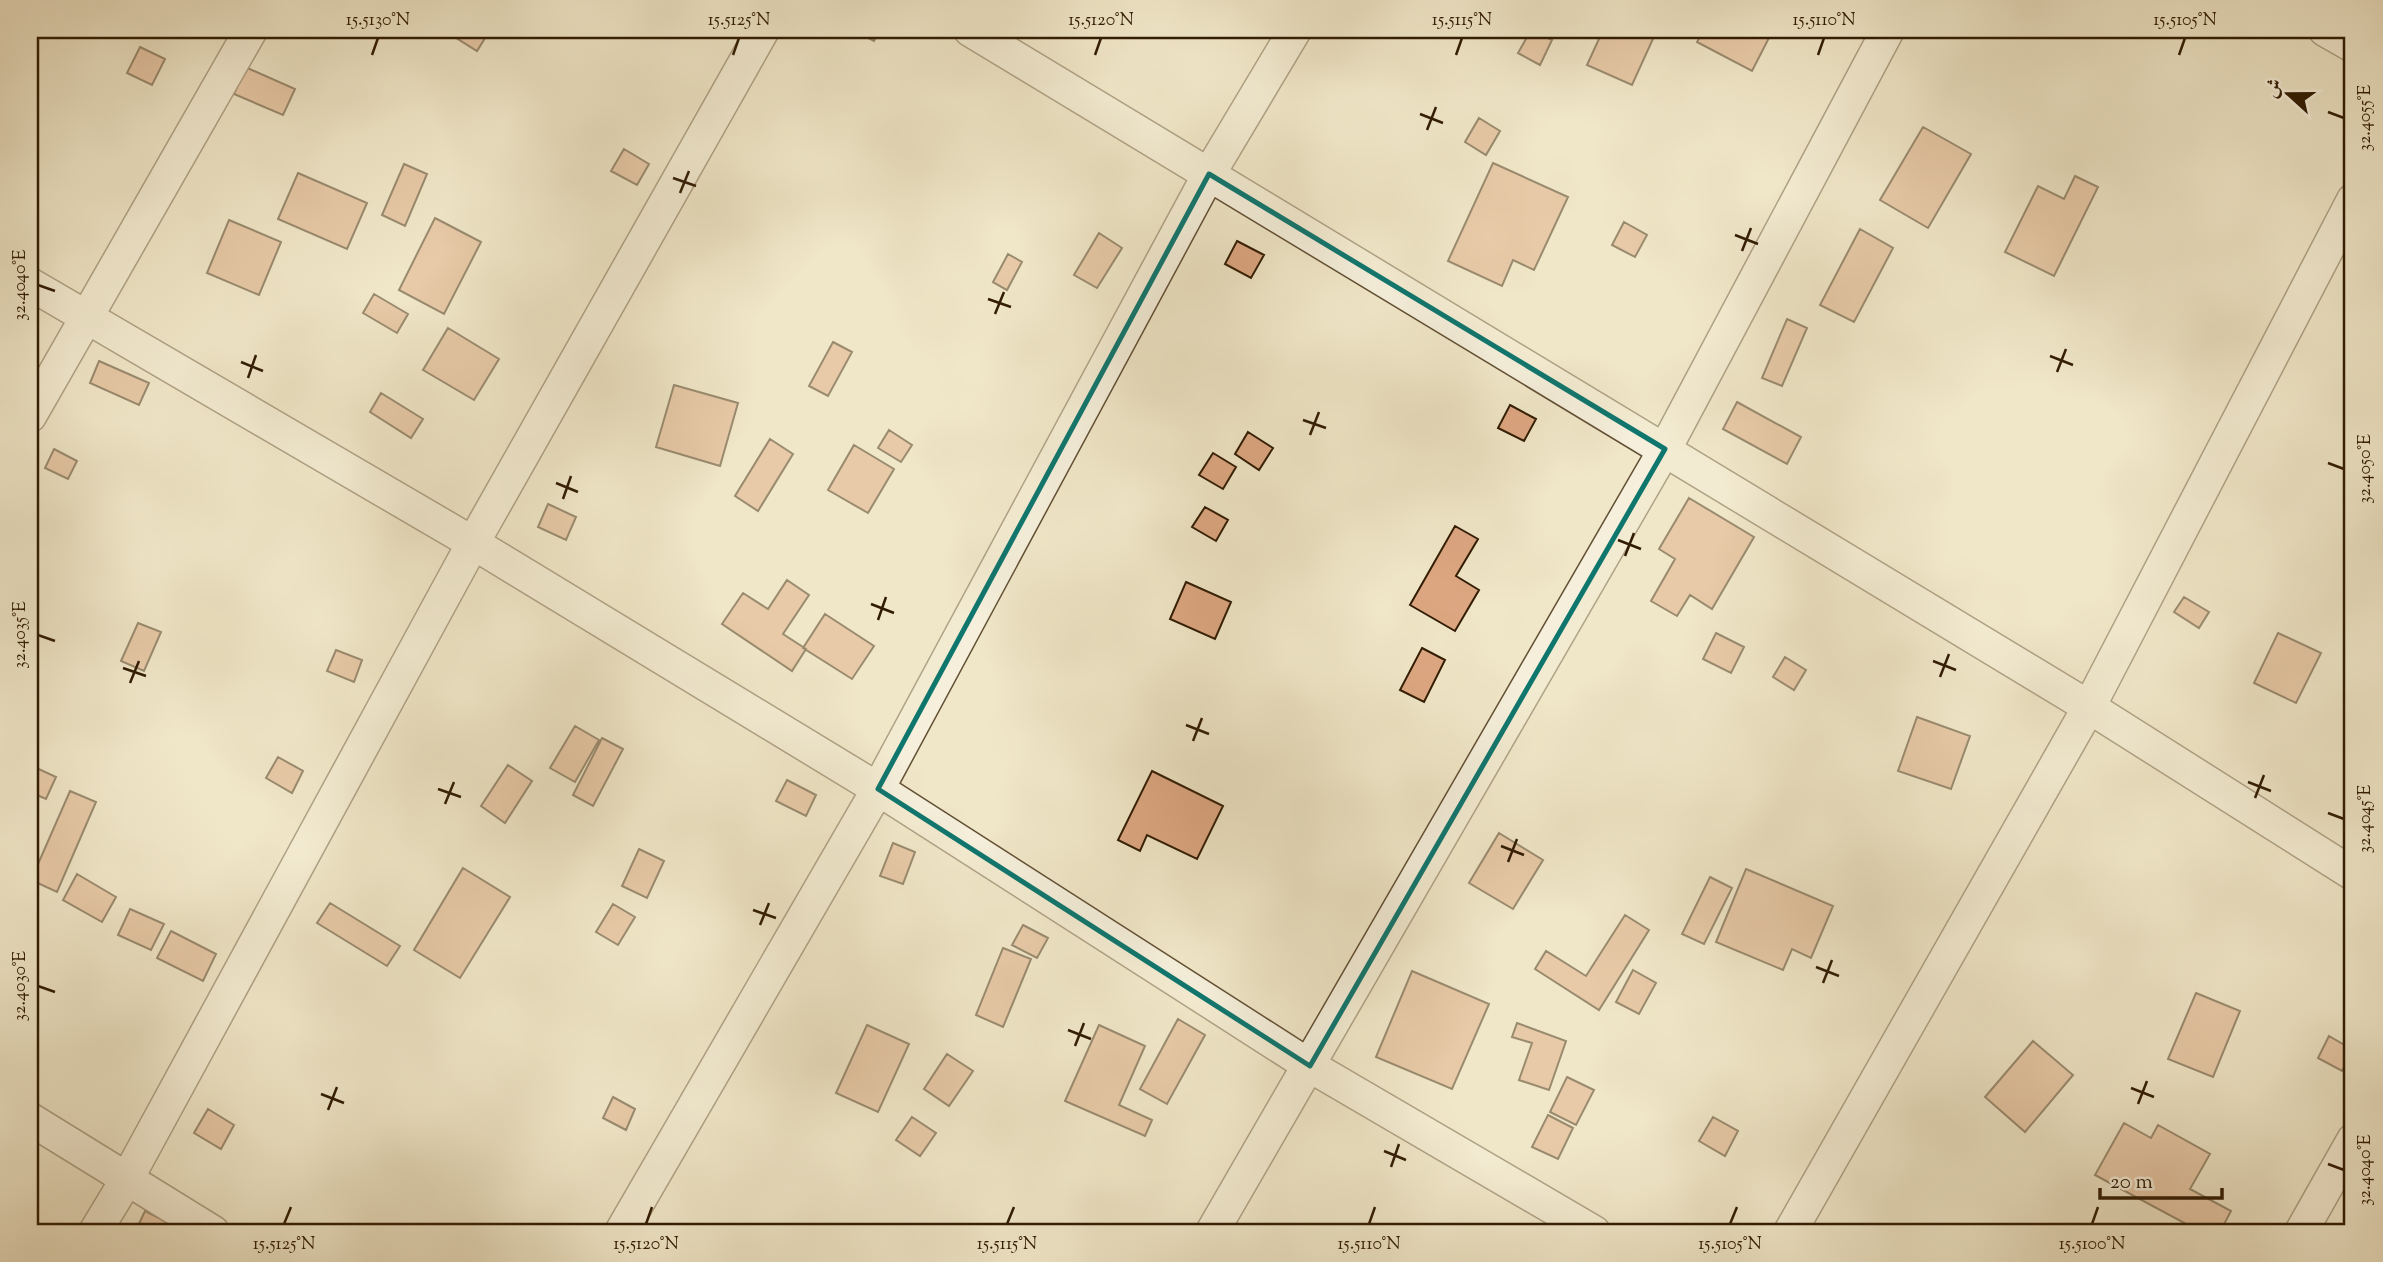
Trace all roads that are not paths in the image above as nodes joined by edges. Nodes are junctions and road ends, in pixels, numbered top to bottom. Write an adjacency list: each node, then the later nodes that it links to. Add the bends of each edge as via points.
1 (251, 30): 11 (street)
2 (763, 30): 14 (street)
3 (970, 30): 8 (street)
4 (1295, 30): 8 (street)
5 (1888, 30): 13 (street)
6 (2325, 30): 7 (street)
7 (2353, 46)
8 (1209, 174): 13 (street); 16 (street)
9 (2353, 200): 15 (street)
10 (30, 284): 11 (street)
11 (85, 318): 12 (street); 14 (street)
12 (30, 416)
13 (1665, 449): 15 (street); 18 (street)
14 (473, 543): 16 (street); 21 (street)
15 (2089, 707): 17 (street); 27 (street)
16 (878, 789): 18 (street); 24 (street)
17 (2353, 874)
18 (1310, 1066): 25 (street); 26 (street)
19 (30, 1119): 21 (street)
20 (2353, 1140): 28 (street)
21 (127, 1179): 22 (street); 23 (street)
22 (95, 1232)
23 (213, 1232)
24 (621, 1232)
25 (1212, 1232)
26 (1594, 1232)
27 (1790, 1232)
28 (2301, 1232)

